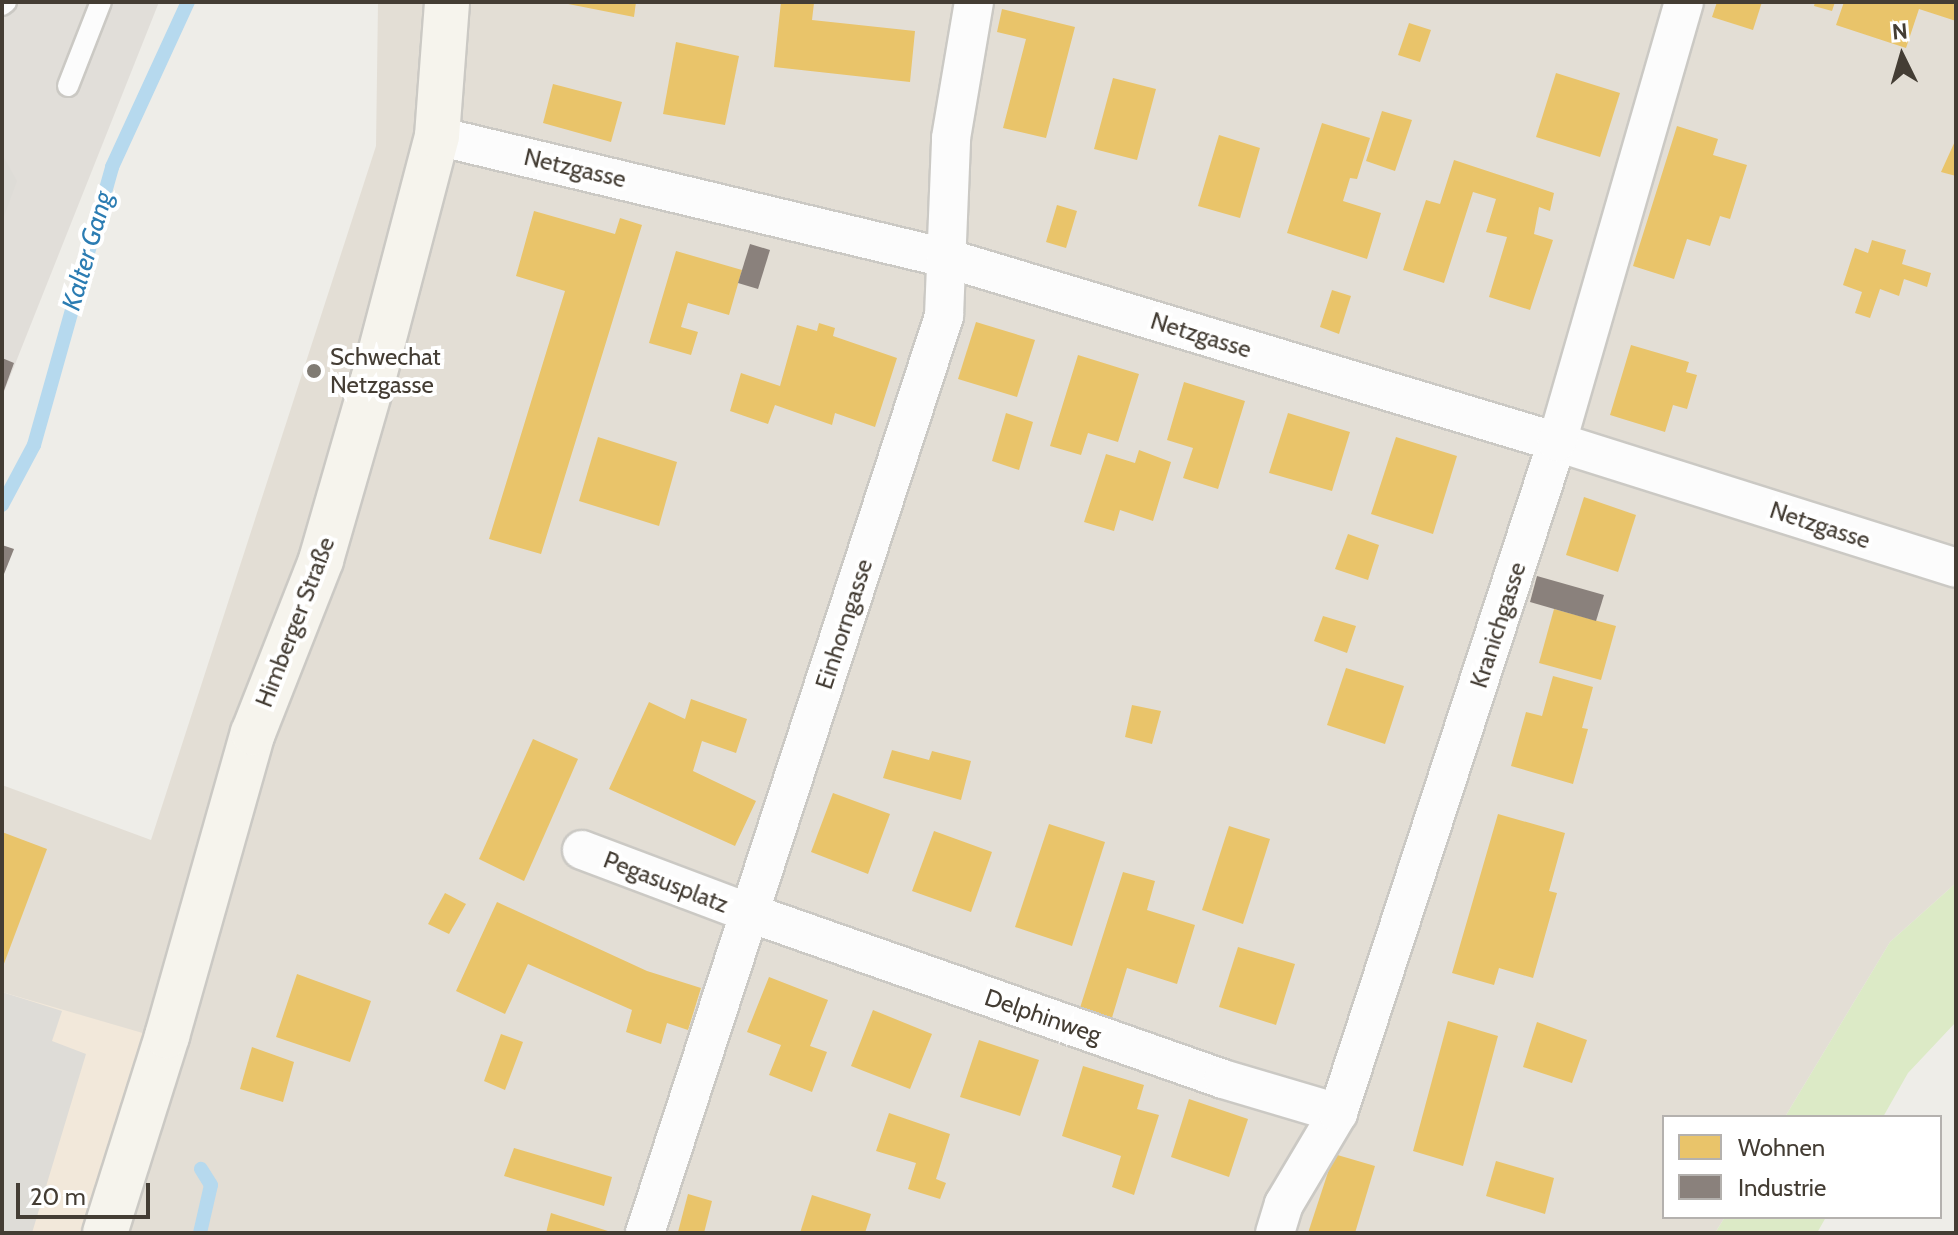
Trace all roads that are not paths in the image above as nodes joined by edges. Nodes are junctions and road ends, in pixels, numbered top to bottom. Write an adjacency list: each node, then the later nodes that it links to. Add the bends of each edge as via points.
1 (101, 2): 5 (lane)
2 (447, 2): 6 (main road, Himberger Straße)
3 (974, 2): 7 (street, Einhorngasse, via 951,138)
4 (1684, 2): 8 (street, Kranichgasse)
5 (68, 86)
6 (437, 136): 7 (street, Netzgasse); 13 (main road, Himberger Straße, via 321,560 253,733)
7 (946, 258): 8 (street, Netzgasse); 11 (street, Einhorngasse, via 944,316)
8 (1557, 442): 9 (street, Netzgasse); 12 (street, Kranichgasse)
9 (1956, 568)
10 (582, 850): 11 (street, Pegasusplatz)
11 (750, 913): 12 (street, Delphinweg, via 1223,1079); 14 (street, Einhorngasse)
12 (1338, 1113): 15 (street, Kranichgasse, via 1284,1204)
13 (105, 1233)
14 (645, 1233)
15 (1275, 1233)

